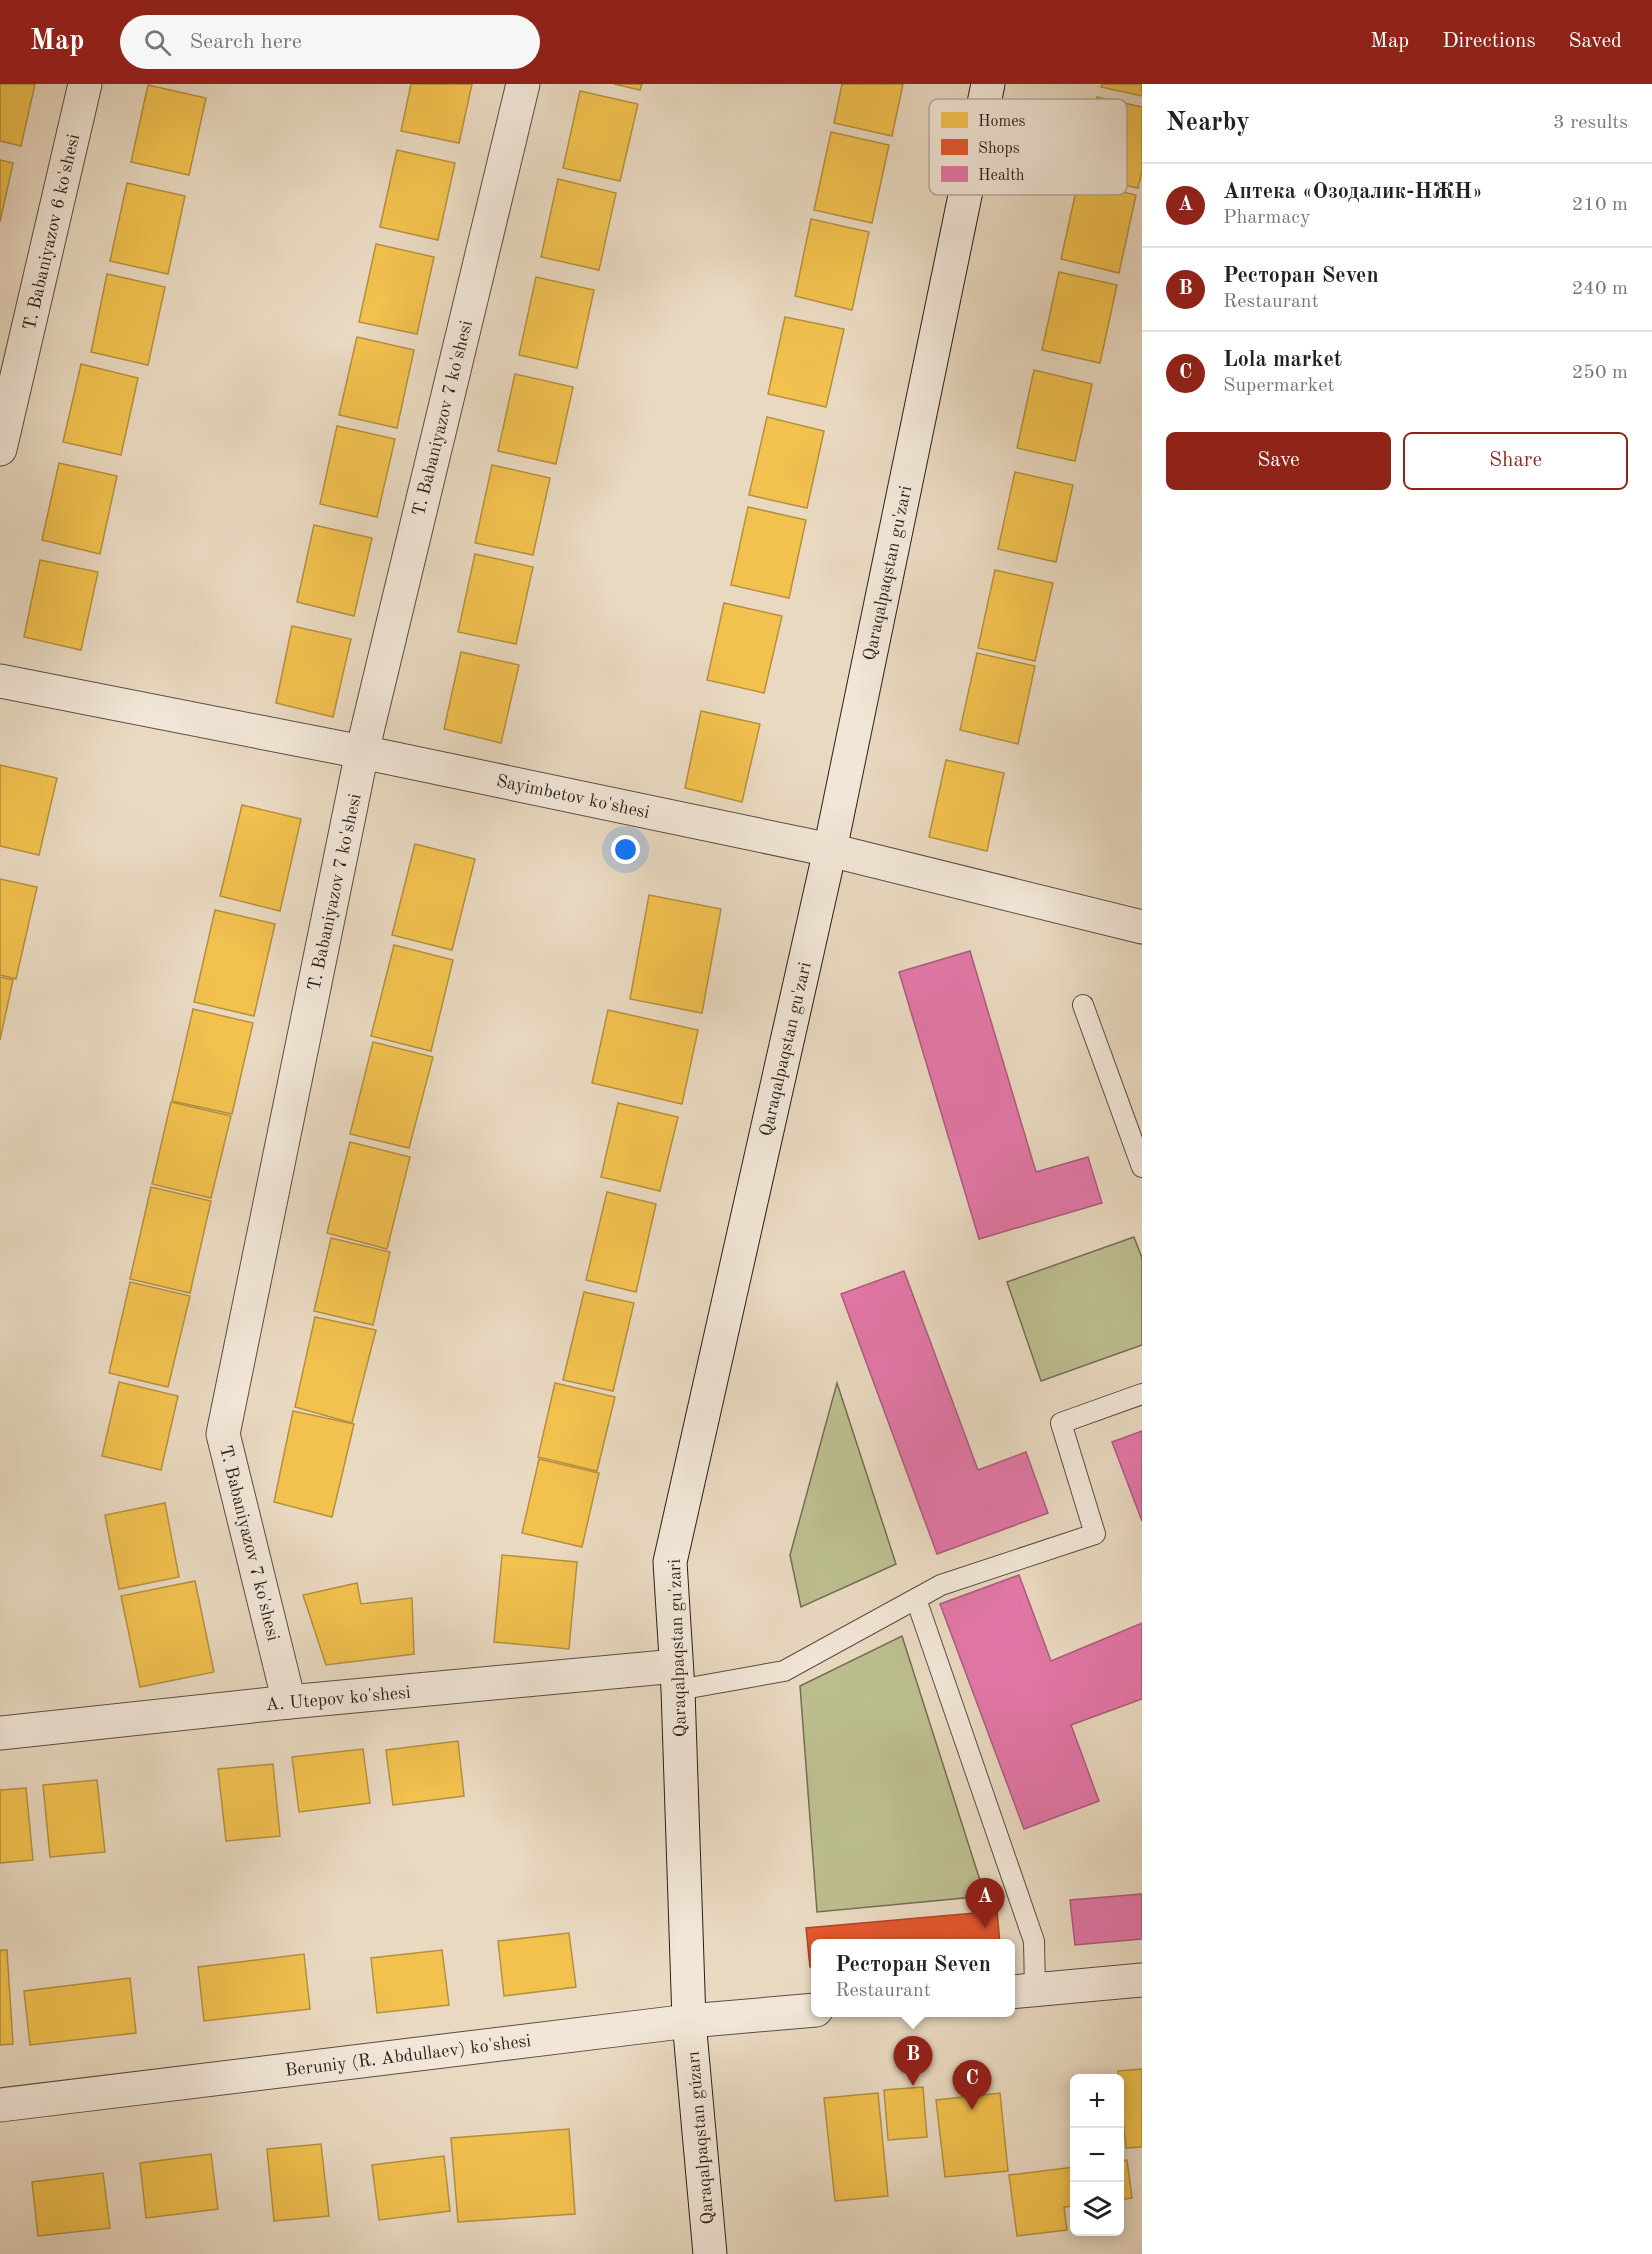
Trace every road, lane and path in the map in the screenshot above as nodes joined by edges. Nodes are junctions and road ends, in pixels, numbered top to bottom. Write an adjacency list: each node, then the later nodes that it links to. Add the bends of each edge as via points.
1 (85, 84): 6 (street, T. Babaniyazov 6 ko'shesi)
2 (523, 84): 8 (street, T. Babaniyazov 7 ko'shesi)
3 (988, 84): 4 (street, Qaraqalpaqstan gu'zari)
4 (985, 99)
5 (965, 195): 9 (street, Qaraqalpaqstan gu'zari)
6 (0, 449)
7 (0, 681): 8 (street, Sayimbetov ko'shesi)
8 (362, 752): 9 (street, Sayimbetov ko'shesi); 16 (street, T. Babaniyazov 7 ko'shesi, via 223,1434)
9 (830, 850): 10 (street, Sayimbetov ko'shesi); 15 (street, Qaraqalpaqstan gu'zari, via 670,1562)
10 (1142, 927)
11 (1083, 1005): 12 (lane)
12 (1142, 1167)
13 (1142, 1394): 14 (lane, via 1061,1423 1095,1534 941,1585)
14 (916, 1599): 15 (lane, via 784,1671); 19 (lane, via 1034,1941)
15 (677, 1678): 16 (street, A. Utepov ko'shesi); 21 (street, Qaraqalpaqstan gu'zari)
16 (289, 1702): 17 (street, A. Utepov ko'shesi)
17 (0, 1733)
18 (1142, 1980): 19 (street)
19 (1023, 1990)
20 (811, 2010): 21 (street, Beruniy (R. Abdullaev) ko'shesi)
21 (690, 2021): 22 (street, Beruniy (R. Abdullaev) ko'shesi); 23 (street, Qaraqalpaqstan gúzarı)
22 (0, 2105)
23 (710, 2254)

